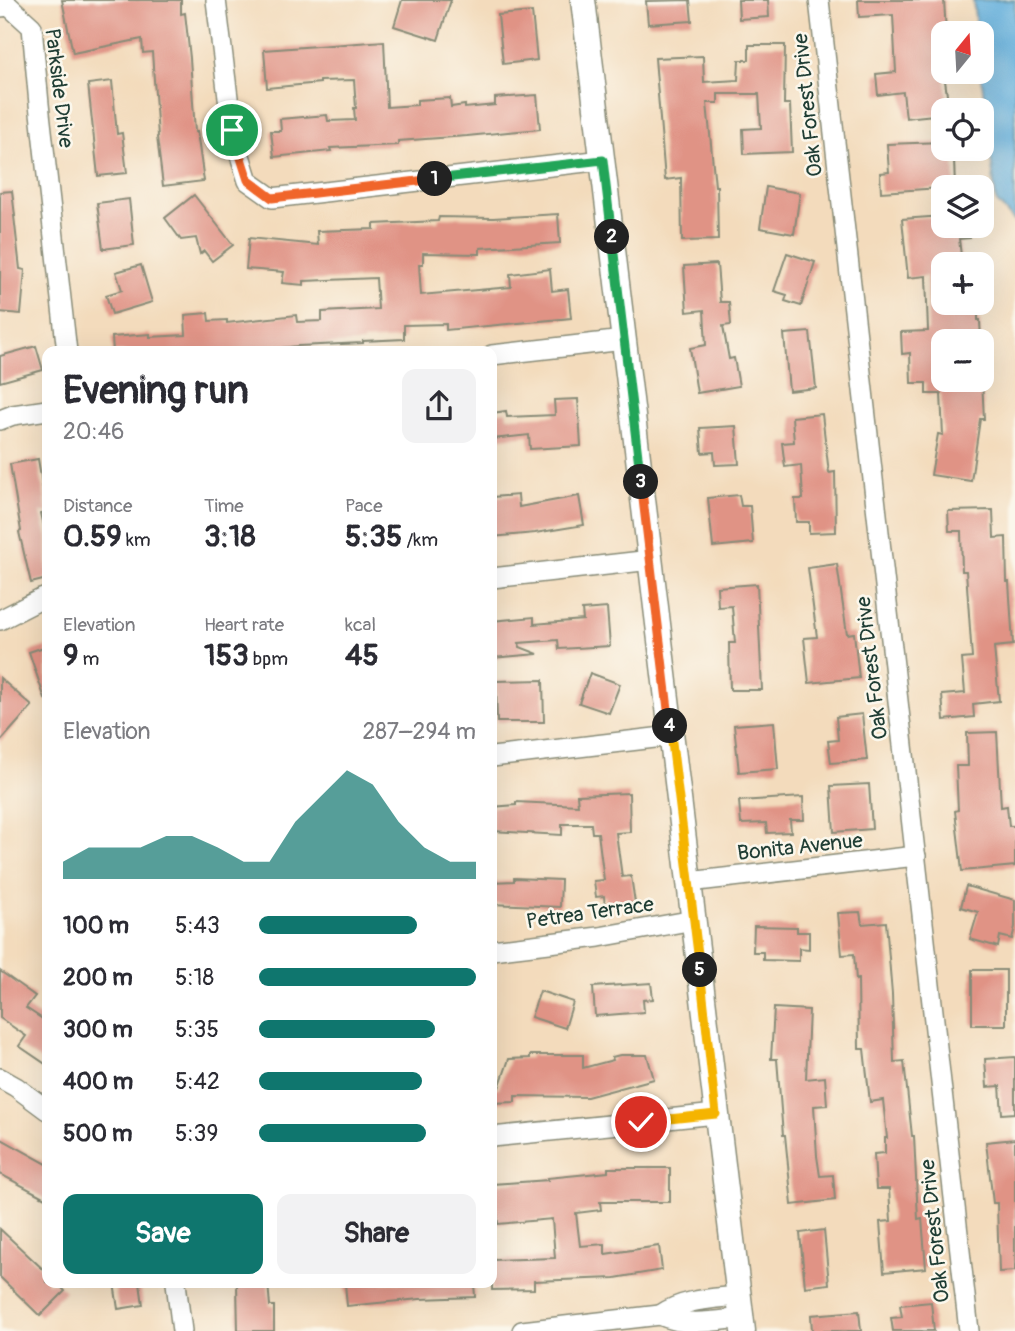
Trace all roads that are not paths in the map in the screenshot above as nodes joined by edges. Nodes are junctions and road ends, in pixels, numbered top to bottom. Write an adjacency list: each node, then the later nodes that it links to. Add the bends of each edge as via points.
1 (583, 0): 5 (street)
2 (819, 0): 17 (street, Oak Forest Drive)
3 (220, 1): 5 (street, via 232,130 248,180 272,198)
4 (4, 6): 7 (street, Parkside Drive, via 32,27)
5 (603, 160): 6 (street)
6 (624, 340): 8 (street); 11 (street)
7 (66, 346)
8 (497, 354)
9 (42, 411): 10 (street)
10 (0, 420)
11 (651, 560): 12 (street); 15 (street)
12 (497, 577)
13 (42, 599): 14 (street)
14 (0, 620)
15 (671, 736): 16 (street); 18 (street)
16 (497, 756)
17 (916, 856): 18 (street, Bonita Avenue); 29 (street, Oak Forest Drive)
18 (689, 882): 19 (street)
19 (694, 920): 20 (street, Petrea Terrace); 23 (street)
20 (497, 949)
21 (0, 1078): 22 (street)
22 (42, 1106)
23 (716, 1114): 24 (street); 26 (street)
24 (497, 1136)
25 (177, 1288): 27 (street)
26 (741, 1315): 28 (street, via 699,1323 660,1315)
27 (182, 1331)
28 (522, 1331)
29 (969, 1331)

